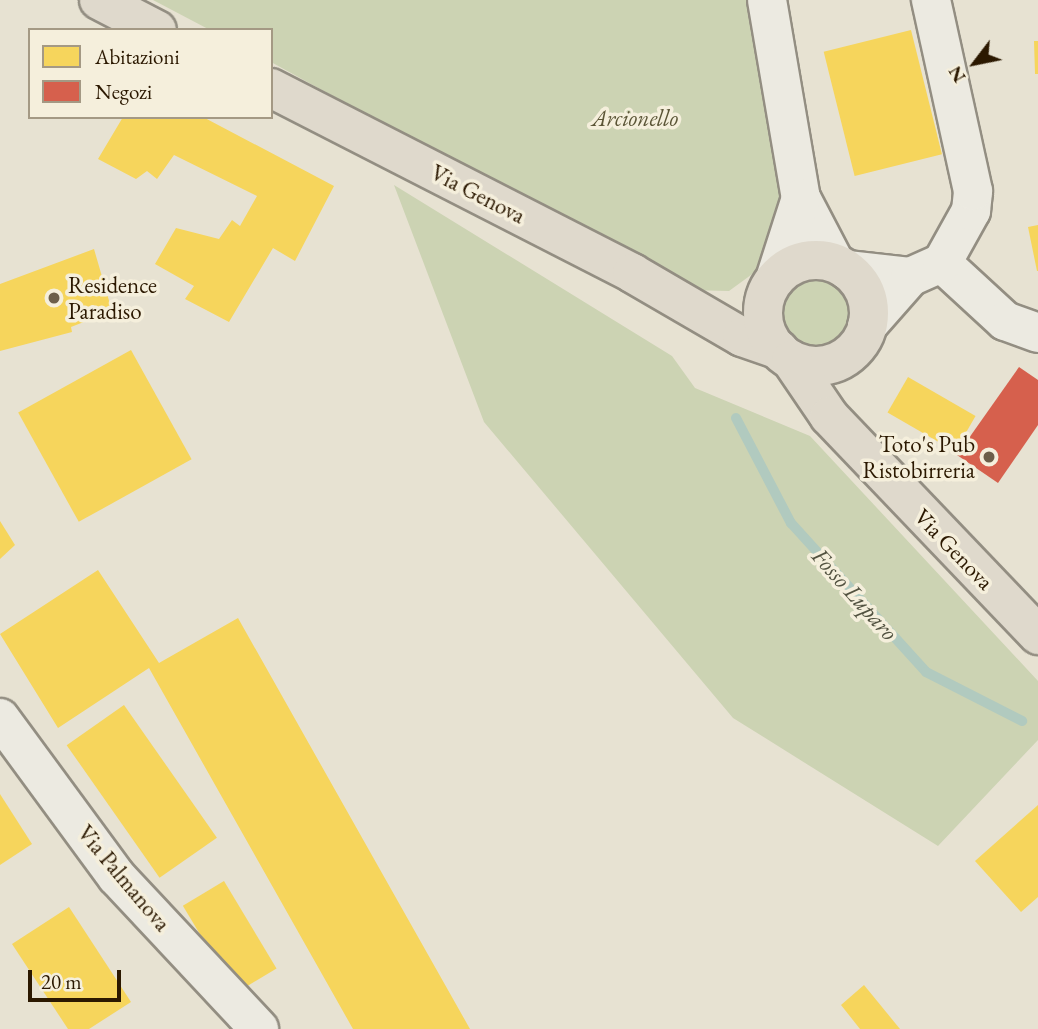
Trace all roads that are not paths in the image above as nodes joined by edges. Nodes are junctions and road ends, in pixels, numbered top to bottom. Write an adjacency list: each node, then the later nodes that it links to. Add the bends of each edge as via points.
1 (99, 0): 4 (main road)
2 (767, 0): 6 (street)
3 (931, 0): 8 (street, via 972,191 965,230)
4 (154, 28)
5 (273, 89): 10 (main road, Via Genova)
6 (800, 198): 7 (street); 9 (street)
7 (841, 267): 8 (street); 9 (main road, via 809,260); 11 (main road, via 866,295)
8 (926, 270): 11 (street); 12 (street, via 1004,321)
9 (771, 285): 10 (main road); 13 (main road, via 764,323)
10 (682, 303): 13 (main road, Via Genova)
11 (867, 326): 14 (main road, via 861,341)
12 (1038, 333)
13 (785, 355): 14 (main road, via 806,365); 15 (main road, Via Genova)
14 (837, 361): 15 (main road, Via Genova, via 842,408)
15 (871, 462): 16 (main road, Via Genova)
16 (1038, 635)
17 (0, 718): 18 (street, Via Palmanova, via 117,877)
18 (259, 1029)

